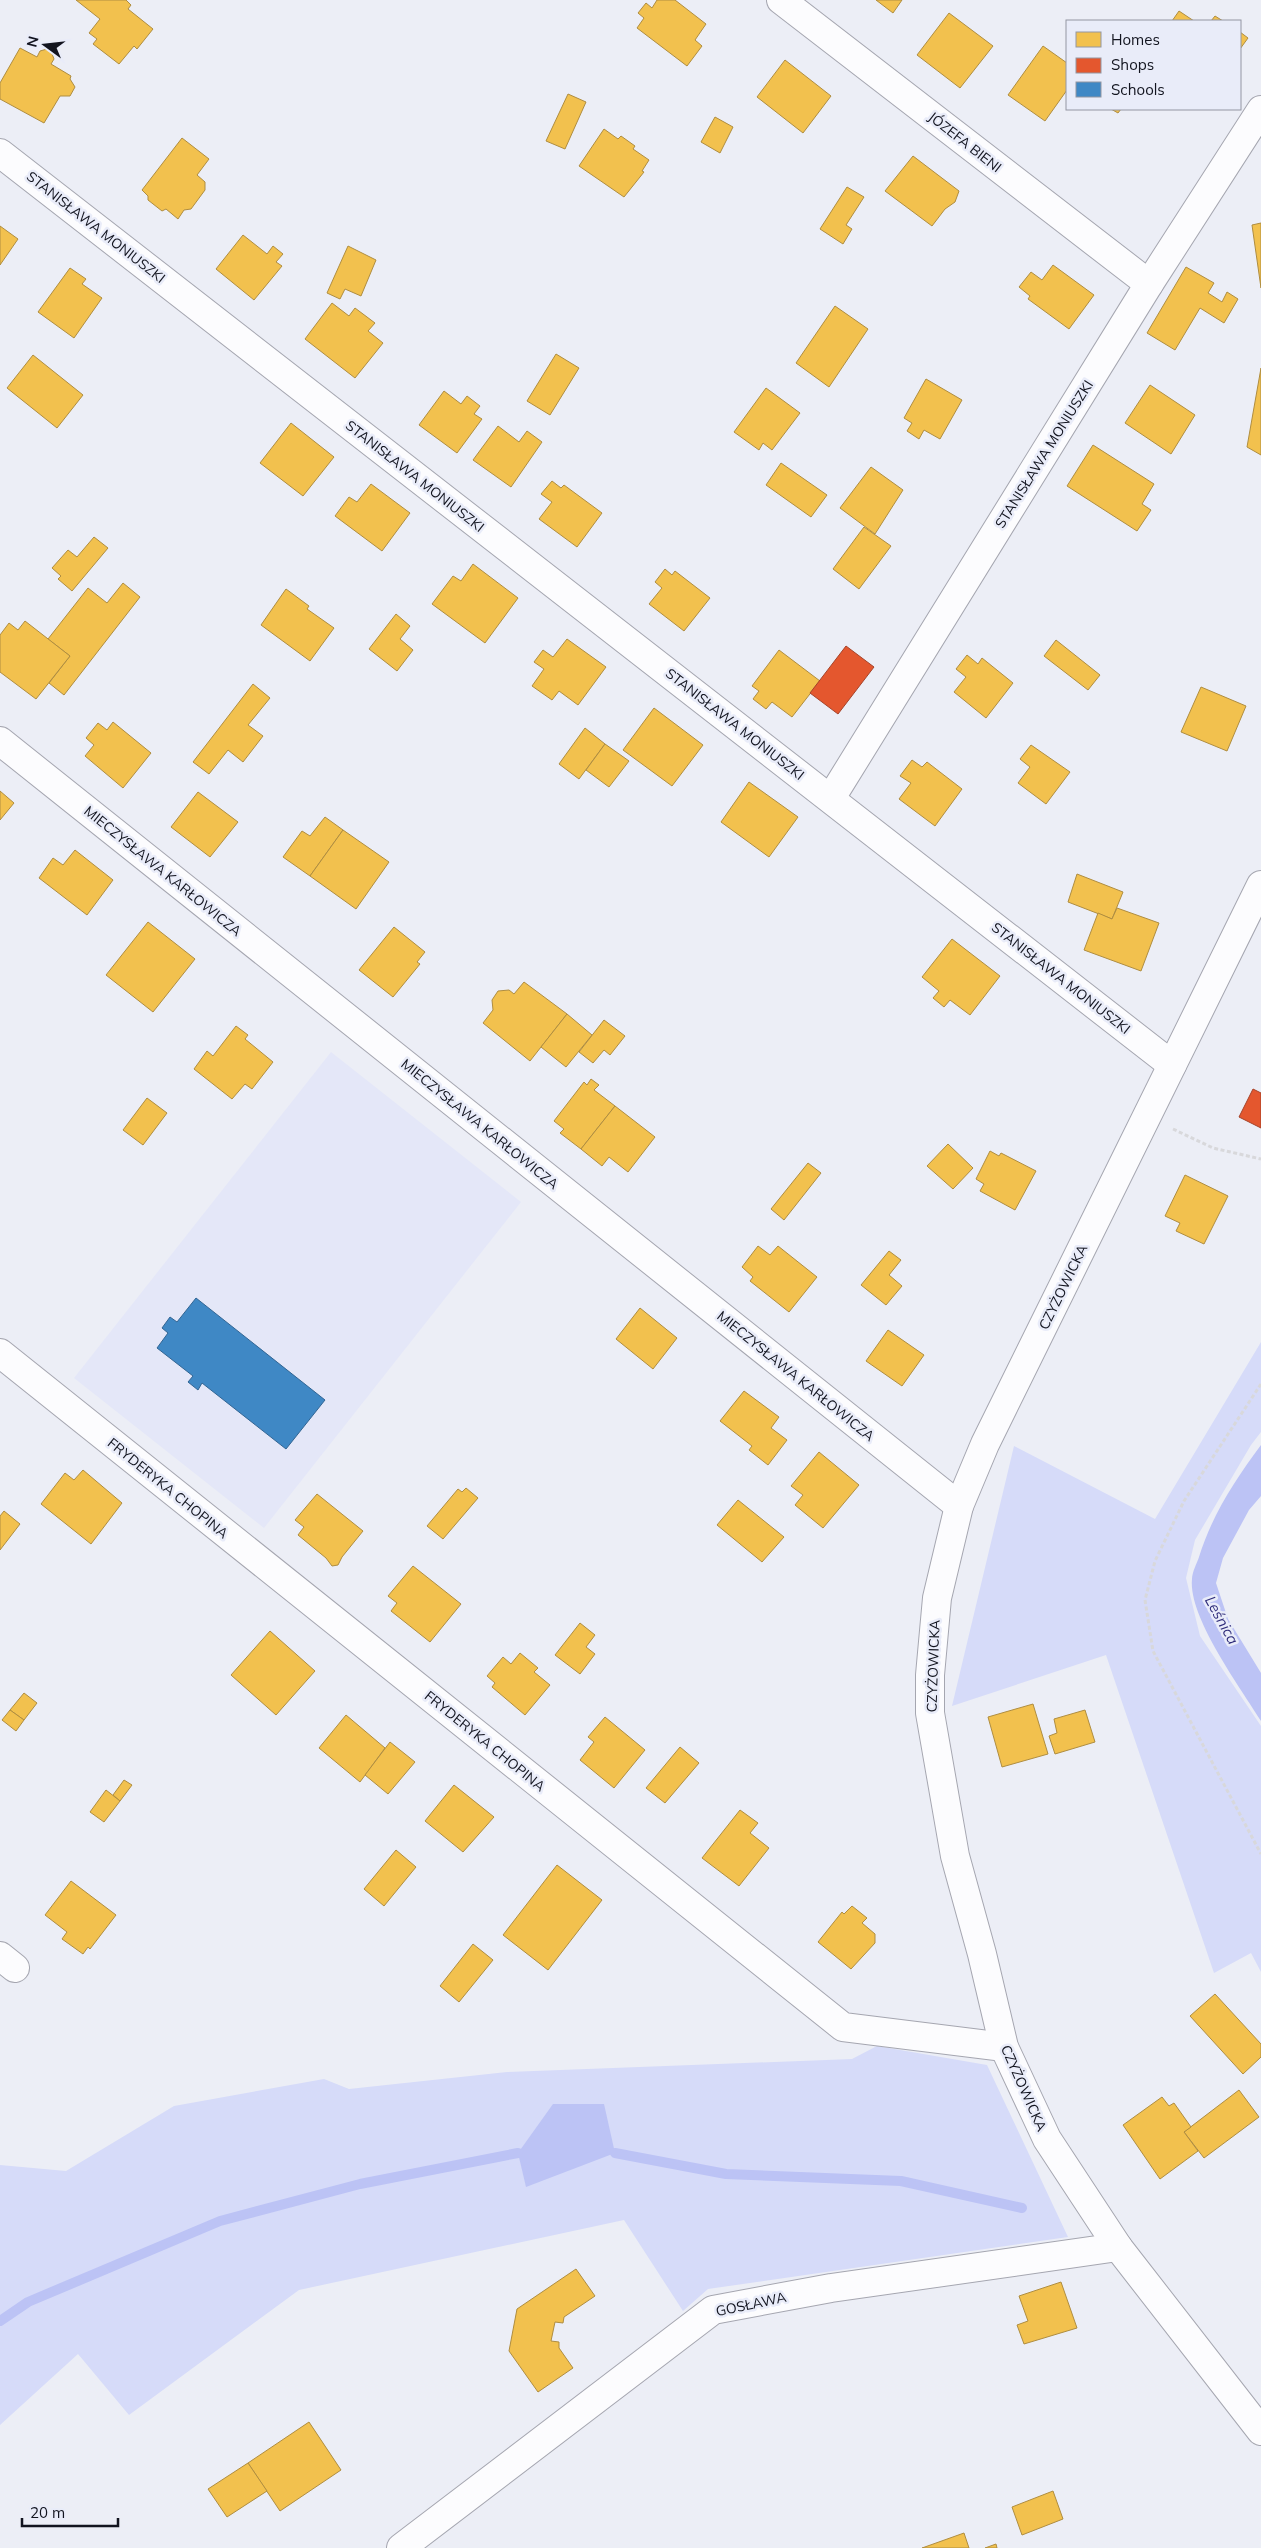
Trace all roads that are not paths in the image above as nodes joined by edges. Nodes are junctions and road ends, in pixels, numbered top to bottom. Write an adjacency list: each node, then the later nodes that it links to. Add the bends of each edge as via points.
1 (780, 0): 4 (street, JÓZEFA BIENI)
2 (1261, 110): 4 (street, STANISŁAWA MONIUSZKI)
3 (0, 153): 6 (street, STANISŁAWA MONIUSZKI)
4 (1149, 284): 6 (street, STANISŁAWA MONIUSZKI)
5 (0, 741): 10 (street, MIECZYSŁAWA KARŁOWICZA)
6 (831, 798): 8 (street, STANISŁAWA MONIUSZKI)
7 (1261, 885): 8 (street, CZYŻOWICKA)
8 (1172, 1065): 10 (street, CZYŻOWICKA, via 985,1444)
9 (0, 1354): 11 (street, FRYDERYKA CHOPINA, via 843,2027)
10 (959, 1506): 11 (street, CZYŻOWICKA, via 936,1598 930,1713 955,1856)
11 (1004, 2047): 12 (street, CZYŻOWICKA, via 1047,2138)
12 (1118, 2248): 13 (street, CZYŻOWICKA); 14 (street, GOSŁAWA, via 831,2288 713,2310)
13 (1261, 2431)
14 (401, 2548)

